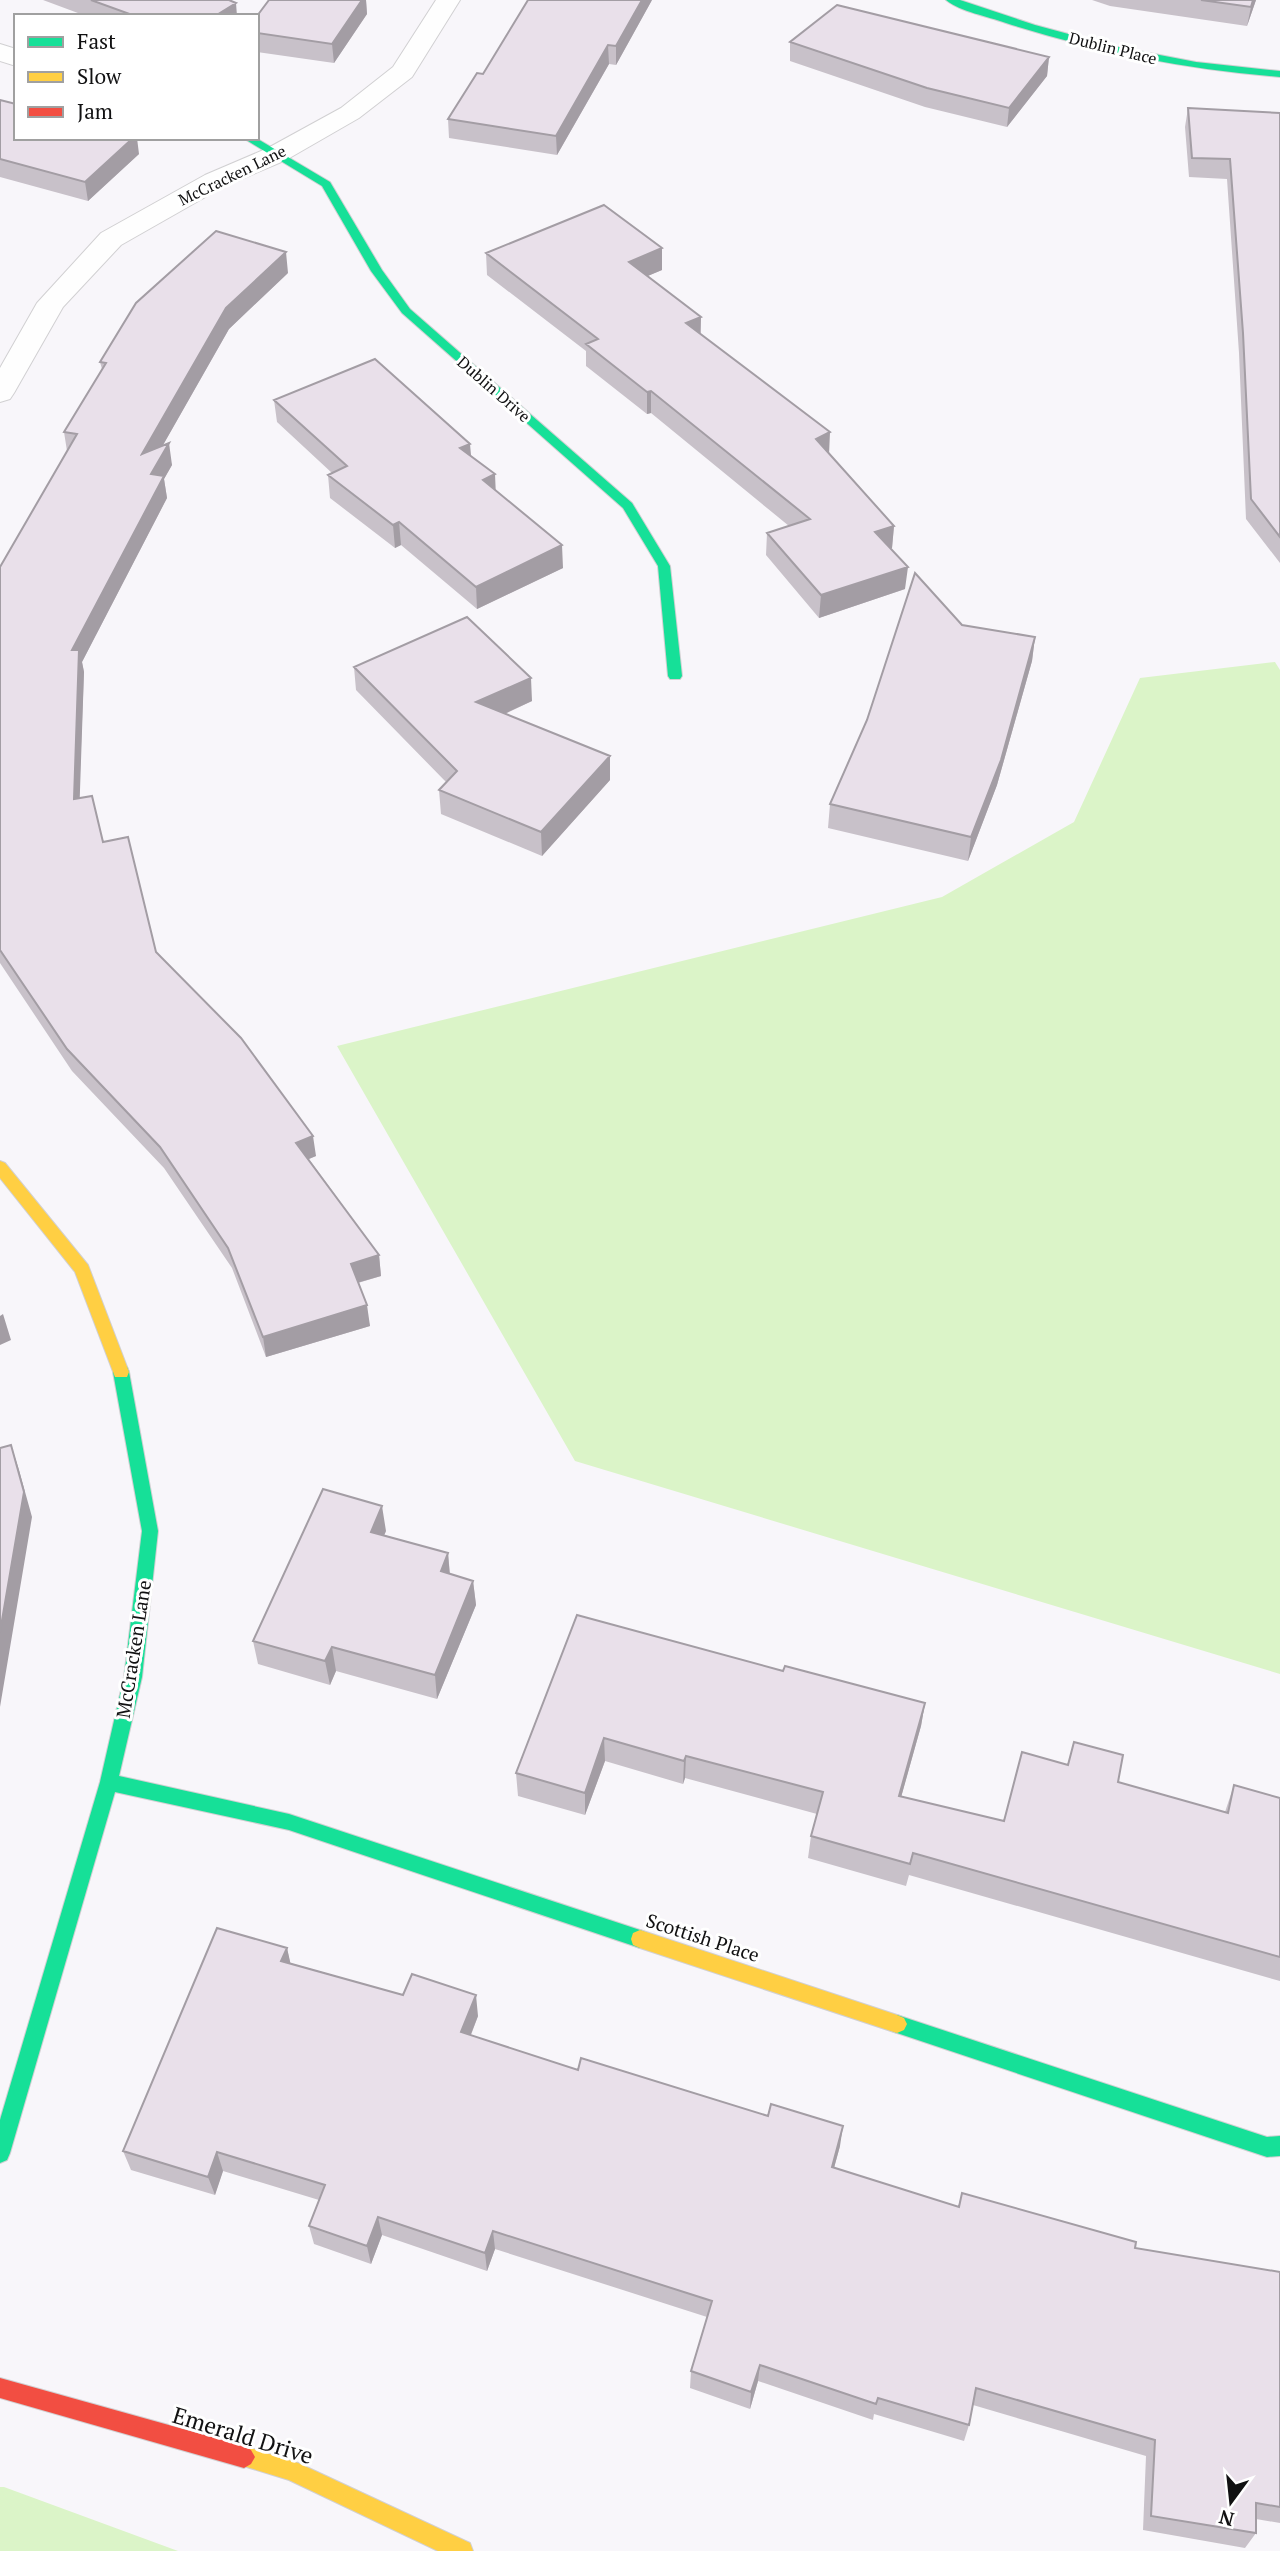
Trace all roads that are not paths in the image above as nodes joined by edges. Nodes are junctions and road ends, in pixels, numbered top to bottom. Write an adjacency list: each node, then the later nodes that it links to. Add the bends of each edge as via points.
1 (449, 0): 5 (street, McCracken Lane, via 403,72 350,113)
2 (951, 0): 3 (street, Dublin Place, via 1008,23 1156,60)
3 (1280, 74)
4 (252, 140): 5 (street, Dublin Drive)
5 (277, 154): 6 (street, McCracken Lane, via 214,181 111,239 51,303); 7 (street, Dublin Drive, via 326,184 406,311 628,506 664,566)
6 (0, 393)
7 (675, 676)
8 (0, 1167): 9 (street, McCracken Lane, via 82,1269 124,1379 150,1531 133,1677)
9 (109, 1782): 10 (street, Scottish Place, via 289,1822 1268,2147); 11 (street, McCracken Lane)
10 (1280, 2146)
11 (0, 2153)
12 (0, 2388): 13 (street, Emerald Drive, via 291,2470)
13 (462, 2551)

